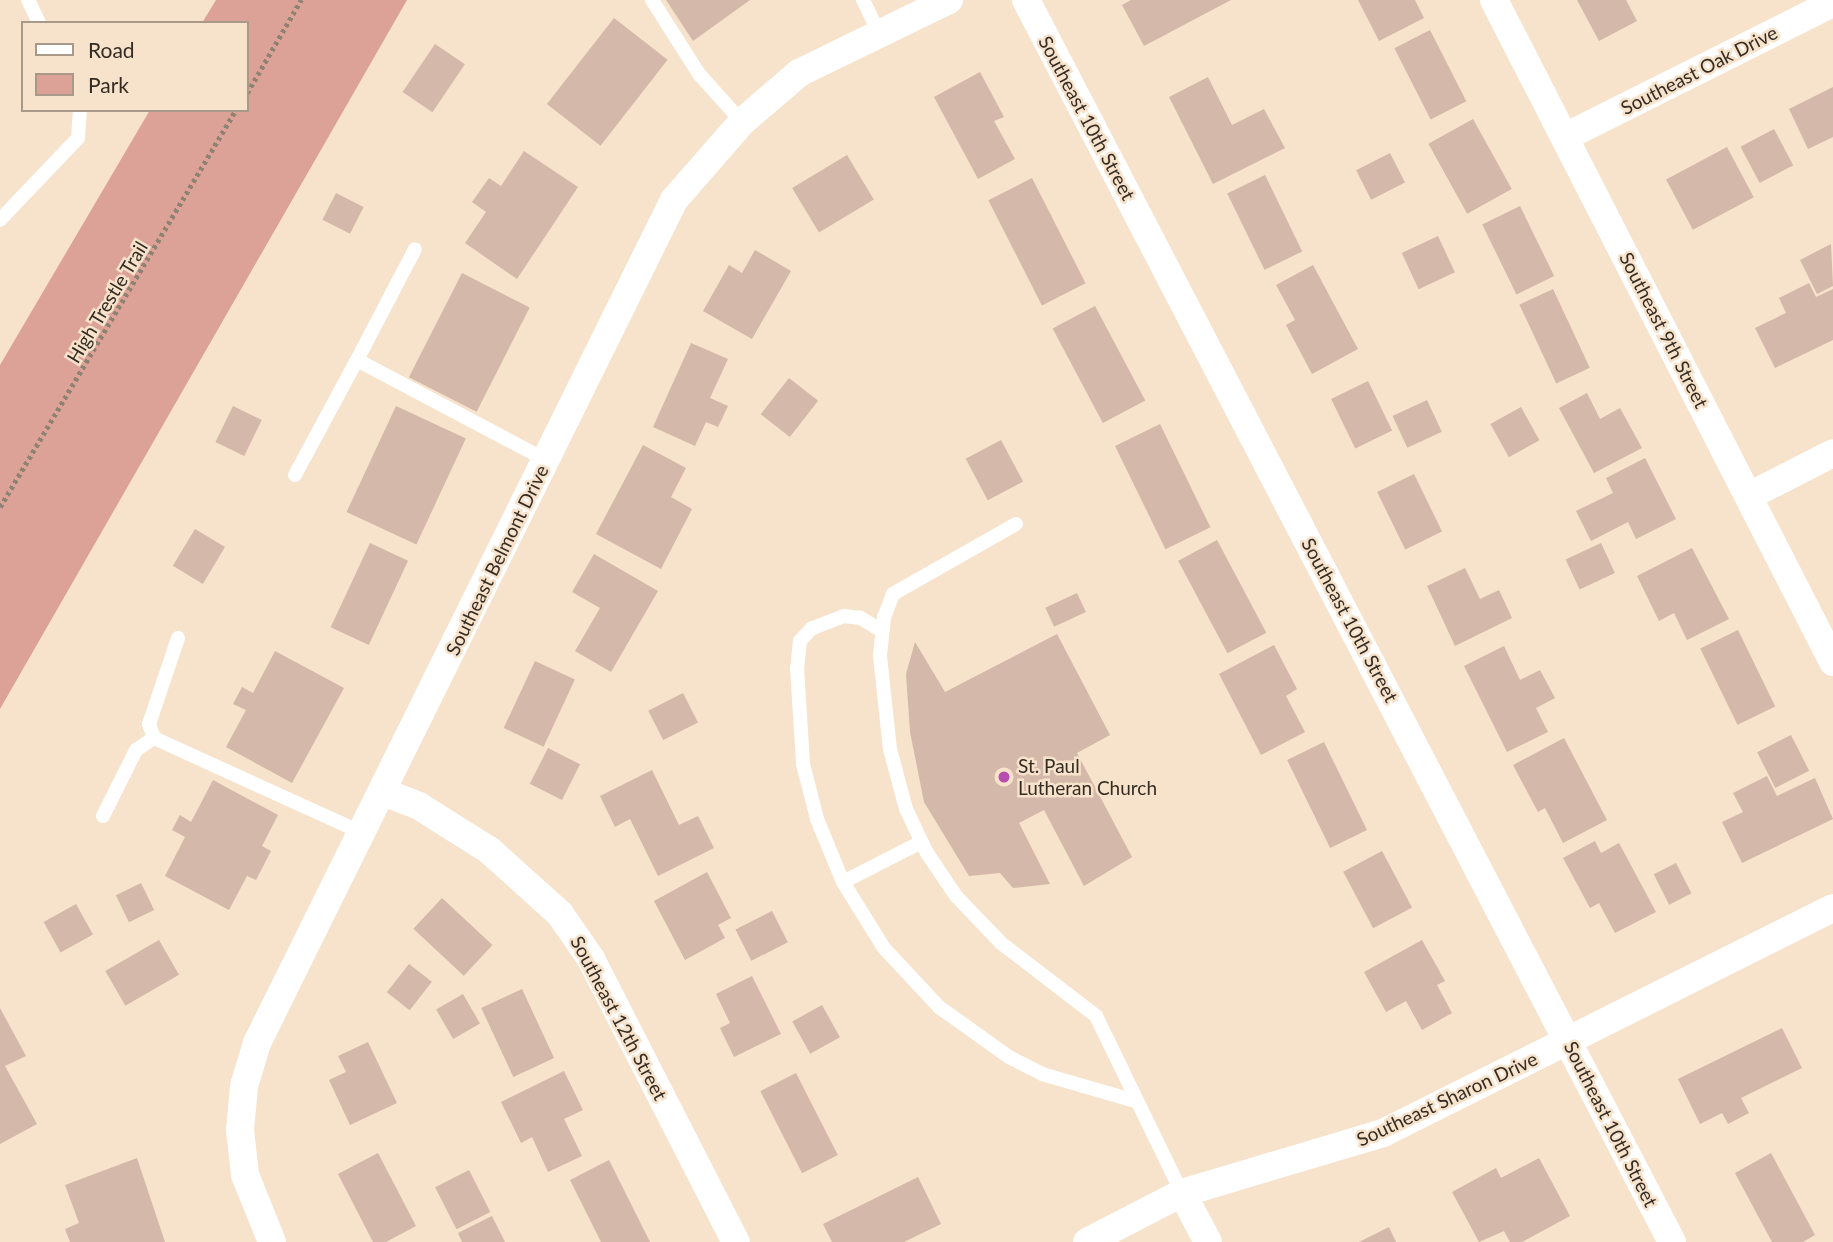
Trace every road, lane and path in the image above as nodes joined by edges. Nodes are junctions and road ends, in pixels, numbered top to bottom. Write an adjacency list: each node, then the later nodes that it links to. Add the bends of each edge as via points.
1 (28, 0): 9 (lane)
2 (301, 0): 11 (path)
3 (652, 0): 14 (lane, via 699,74)
4 (863, 0): 10 (lane)
5 (949, 0): 10 (street, Southeast Belmont Drive)
6 (1026, 0): 35 (street, Southeast 10th Street)
7 (1494, 0): 15 (street, Southeast 9th Street)
8 (1833, 3): 15 (street, Southeast Oak Drive)
9 (38, 21)
10 (879, 33): 14 (street, Southeast Belmont Drive, via 799,73)
11 (248, 91)
12 (80, 112): 16 (lane, via 78,138)
13 (235, 112): 23 (path, High Trestle Trail)
14 (742, 122): 20 (street, Southeast Belmont Drive, via 674,200)
15 (1566, 137): 22 (street, Southeast 9th Street)
16 (0, 220)
17 (415, 249): 18 (lane)
18 (357, 360): 20 (lane); 21 (lane)
19 (1833, 453): 22 (street)
20 (546, 460): 29 (street, Southeast Belmont Drive)
21 (295, 475)
22 (1749, 496): 27 (street, Southeast 9th Street)
23 (0, 507)
24 (1016, 524): 25 (lane, via 898,588)
25 (882, 631): 32 (lane, via 880,656 890,749 906,809); 33 (lane, via 860,618 844,616 812,628 800,641 797,668 803,764 817,819)
26 (178, 638): 28 (lane, via 149,724)
27 (1833, 662)
28 (154, 738): 30 (lane, via 136,750); 31 (lane)
29 (383, 792): 31 (street, Southeast Belmont Drive); 39 (street, Southeast 12th Street, via 419,806 489,850 560,914 591,959)
30 (103, 816)
31 (362, 834): 38 (street, Southeast Belmont Drive, via 257,1043 244,1086 240,1130 245,1175)
32 (922, 842): 33 (lane); 36 (lane, via 956,896 1001,943 1096,1016)
33 (843, 883): 36 (lane, via 884,948 939,1007 1009,1057 1042,1074)
34 (1833, 908): 35 (street, Southeast Sharon Drive)
35 (1569, 1042): 37 (street, Southeast Sharon Drive, via 1382,1133); 42 (street, Southeast 10th Street)
36 (1135, 1101): 37 (lane)
37 (1182, 1193): 40 (street, Southeast Sharon Drive); 41 (street)
38 (272, 1242)
39 (736, 1242)
40 (1087, 1242)
41 (1208, 1242)
42 (1672, 1242)

